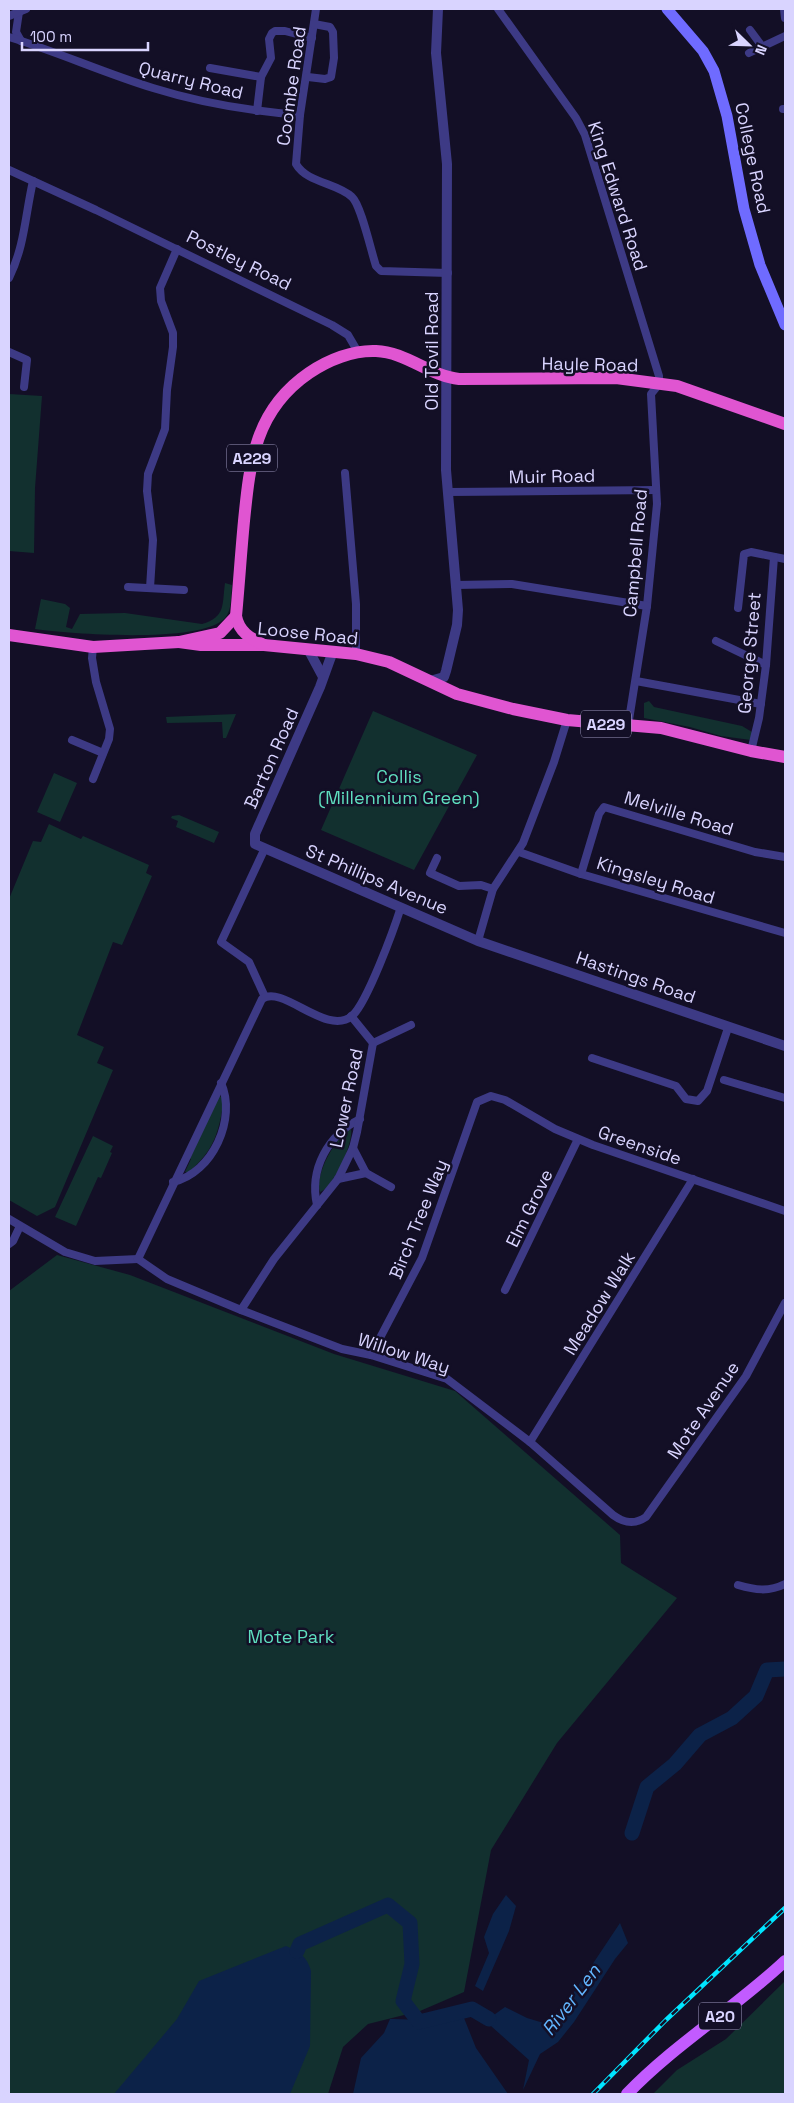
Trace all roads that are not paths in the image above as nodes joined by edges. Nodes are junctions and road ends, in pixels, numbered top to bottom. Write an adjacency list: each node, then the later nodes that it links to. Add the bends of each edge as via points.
1 (316, 9): 9 (street, Coombe Road)
2 (438, 9): 25 (street, Old Tovil Road, via 436,53 447,164)
3 (498, 9): 31 (street, King Edward Road, via 585,135 659,376)
4 (668, 9): 27 (main road, College Road, via 714,71 727,116 744,209)
5 (784, 9): 8 (street)
6 (22, 10): 7 (street); 14 (street, via 16,32)
7 (9, 16)
8 (785, 18)
9 (314, 24): 13 (street, Coombe Road); 19 (street, via 330,27 333,32 334,69 331,77)
10 (750, 30): 15 (street)
11 (785, 36): 15 (street)
12 (9, 37): 14 (street, Quarry Road)
13 (312, 38): 18 (street, via 285,31 272,33 269,38 271,58); 19 (street, Coombe Road)
14 (21, 40): 20 (street, Quarry Road, via 154,88)
15 (761, 45): 16 (street)
16 (749, 53)
17 (210, 68): 18 (street)
18 (261, 77): 20 (street)
19 (308, 77): 21 (street, Coombe Road)
20 (257, 111): 21 (street, Quarry Road)
21 (300, 115): 25 (street, Coombe Road, via 296,164 304,172 353,197 376,266 382,271)
22 (9, 170): 23 (street, Postley Road)
23 (33, 181): 24 (street, Postley Road); 26 (street, via 21,251)
24 (177, 249): 29 (street, Postley Road, via 332,325 348,335); 41 (street, via 160,288 161,301 173,332 173,347 165,429 148,474 153,540)
25 (448, 273): 30 (street, Old Tovil Road)
26 (9, 278)
27 (785, 325)
28 (9, 352): 32 (street, via 28,360)
29 (358, 352): 30 (highway, A229, via 384,352); 45 (highway, A229, via 320,365 302,378 274,407 262,426 249,467)
30 (447, 378): 31 (highway, Hayle Road / A229, via 616,378); 36 (street, Old Tovil Road)
31 (658, 384): 33 (highway, Hayle Road / A229, via 706,395); 35 (street, Campbell Road, via 651,394)
32 (24, 387)
33 (785, 424)
34 (345, 473): 53 (street, via 356,604)
35 (656, 490): 36 (street, Muir Road); 43 (street, Campbell Road)
36 (448, 492): 39 (street, Old Tovil Road)
37 (774, 557): 38 (street); 44 (street, via 751,552 744,554); 54 (street, George Street)
38 (785, 559)
39 (456, 585): 43 (street, via 512,584); 57 (street, Old Tovil Road, via 457,625 446,672 444,677)
40 (128, 586): 41 (street)
41 (150, 588): 42 (street)
42 (184, 590)
43 (647, 606): 56 (street, Campbell Road)
44 (738, 608)
45 (236, 616): 48 (highway, Loose Road / A229, via 220,633); 49 (highway, A229, via 244,633)
46 (9, 635): 50 (highway, Loose Road / A229)
47 (716, 641): 54 (street)
48 (179, 642): 49 (highway, Loose Road / A229); 50 (highway, Loose Road / A229)
49 (264, 645): 51 (highway, Loose Road / A229)
50 (93, 647): 63 (street, via 96,682 110,729)
51 (308, 649): 52 (highway, Loose Road / A229); 55 (street)
52 (333, 651): 53 (highway, Loose Road / A229); 55 (street, Barton Road)
53 (356, 654): 57 (highway, Loose Road / A229, via 389,662)
54 (766, 665): 58 (street, George Street)
55 (323, 677): 66 (street, Barton Road, via 255,834 255,844)
56 (636, 680): 58 (street); 60 (street, Campbell Road)
57 (430, 681): 59 (highway, A229, via 462,696)
58 (761, 704): 62 (street, George Street)
59 (567, 720): 60 (highway, A229); 67 (street)
60 (628, 726): 62 (highway, A229, via 661,728)
61 (72, 740): 63 (street)
62 (751, 752): 64 (highway, A229)
63 (103, 753): 65 (street)
64 (785, 757)
65 (93, 779)
66 (265, 848): 72 (street, St Phillips Avenue); 75 (street, via 221,942 249,962)
67 (519, 852): 70 (street, Kingsley Road); 71 (street)
68 (785, 857): 70 (street, Melville Road, via 755,852 604,807)
69 (437, 858): 71 (street, via 430,873 459,886 481,885)
70 (581, 874): 73 (street, Kingsley Road)
71 (493, 889): 74 (street)
72 (402, 907): 74 (street, St Phillips Avenue); 76 (street, via 365,996)
73 (785, 934)
74 (477, 940): 78 (street, Hastings Road)
75 (266, 997): 76 (street, via 274,996 333,1021); 83 (street, via 257,1008)
76 (352, 1016): 79 (street, Lower Road)
77 (411, 1025): 79 (street)
78 (728, 1028): 80 (street, Hastings Road); 81 (street, via 707,1091 698,1101 686,1099 676,1086)
79 (374, 1044): 86 (street, Lower Road)
80 (785, 1046)
81 (592, 1058)
82 (724, 1080): 85 (street)
83 (221, 1083): 92 (street); 92 (street, via 226,1095 221,1136 204,1163 182,1180)
84 (491, 1096): 87 (street, Greenside, via 505,1100); 103 (street, Birch Tree Way, via 477,1102 422,1258)
85 (785, 1098)
86 (360, 1119): 88 (street, Lower Road); 94 (street, via 337,1134 322,1158 315,1180)
87 (578, 1139): 91 (street, Greenside); 100 (street, Elm Grove)
88 (353, 1148): 89 (street); 90 (street, Lower Road)
89 (366, 1173): 90 (street); 93 (street)
90 (338, 1179): 94 (street, Lower Road)
91 (693, 1179): 95 (street, Greenside); 104 (street, Meadow Walk)
92 (173, 1182): 99 (street)
93 (391, 1187)
94 (318, 1205): 102 (street, Lower Road, via 274,1258)
95 (785, 1211)
96 (9, 1219): 97 (street)
97 (20, 1226): 98 (street); 99 (street, via 65,1252 95,1261)
98 (9, 1244)
99 (138, 1259): 102 (street, Willow Way, via 162,1276)
100 (505, 1290)
101 (785, 1304): 105 (street, Mote Avenue, via 729,1400 646,1517)
102 (241, 1310): 103 (street, Willow Way, via 342,1349)
103 (371, 1355): 104 (street, Willow Way, via 447,1380)
104 (530, 1442): 105 (street, Willow Way, via 613,1515 623,1522)
105 (632, 1523)
106 (785, 1584): 107 (street, via 756,1590)
107 (738, 1585)
108 (785, 1961): 109 (main road, A20, via 754,1990 683,2043)
109 (627, 2094)

